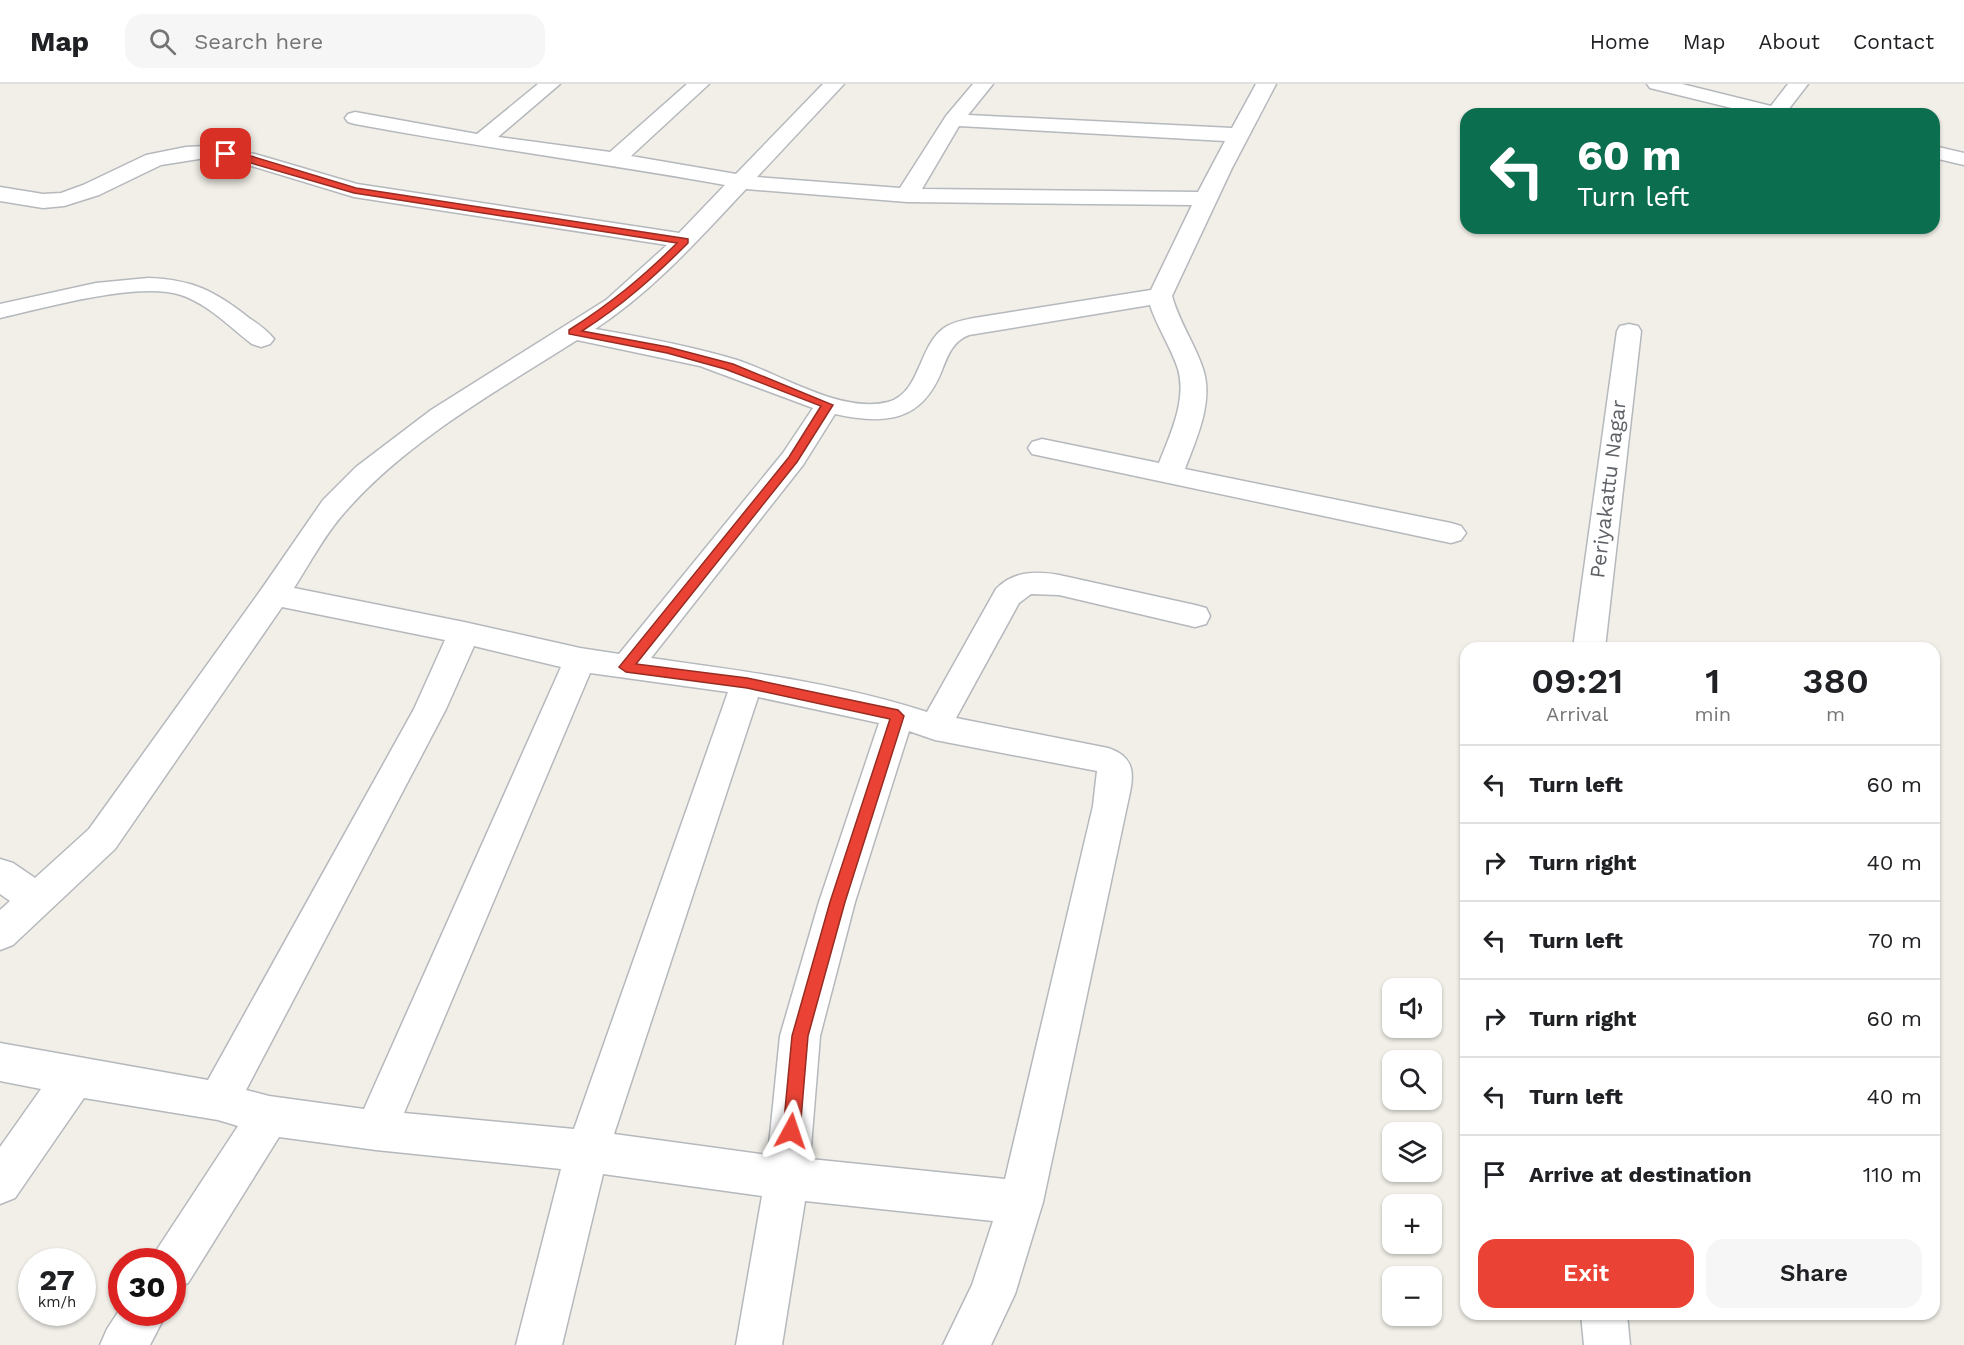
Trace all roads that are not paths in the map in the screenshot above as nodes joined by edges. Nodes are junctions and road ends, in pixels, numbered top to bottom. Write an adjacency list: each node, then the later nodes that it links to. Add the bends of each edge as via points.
1 (550, 84): 13 (street)
2 (699, 84): 15 (street)
3 (834, 84): 17 (street)
4 (983, 84): 11 (street)
5 (1266, 84): 12 (street)
6 (1657, 84): 8 (street)
7 (1798, 84): 9 (street)
8 (1757, 108)
9 (1781, 108)
10 (354, 118): 13 (street)
11 (953, 120): 12 (street); 19 (street)
12 (1238, 135): 20 (street)
13 (481, 141): 15 (street)
14 (1940, 153): 16 (street)
15 (615, 159): 17 (street)
16 (1964, 159)
17 (743, 182): 19 (street); 21 (street)
18 (0, 194): 21 (street, via 43,201 64,199 154,160 205,152 248,158 354,190)
19 (907, 195): 20 (street)
20 (1208, 199): 22 (street)
21 (684, 241): 25 (street, via 615,305)
22 (1160, 296): 27 (street, via 974,325 946,339 923,386 900,407 873,411); 29 (street, via 1163,312 1192,372 1193,391 1190,413)
23 (0, 311): 26 (street, via 111,288 156,285 189,289)
24 (1629, 331): 34 (street, Periyakattu Nagar)
25 (573, 332): 27 (street, via 668,350 729,367); 31 (street, via 440,416 366,473 333,507)
26 (261, 339)
27 (828, 405): 36 (street, via 793,459)
28 (1042, 448): 29 (street)
29 (1169, 475): 30 (street)
30 (1451, 533)
31 (274, 595): 33 (street); 41 (street, via 102,839)
32 (1195, 616): 39 (street, via 1059,585 1020,585 1007,597)
33 (464, 633): 35 (street); 45 (street, via 430,709)
34 (1591, 642)
35 (580, 660): 36 (street); 47 (street)
36 (626, 667): 37 (street)
37 (747, 683): 38 (street); 48 (street)
38 (898, 716): 39 (street); 49 (street, via 837,902 800,1036)
39 (935, 727): 51 (street, via 1089,756 1114,766 1110,806)
40 (0, 874): 41 (street)
41 (38, 900): 42 (street)
42 (0, 934)
43 (0, 1062): 44 (street)
44 (74, 1077): 45 (street); 50 (street)
45 (218, 1101): 46 (street)
46 (269, 1116): 47 (street); 52 (street)
47 (376, 1130): 48 (street)
48 (586, 1151): 49 (street); 56 (street)
49 (787, 1178): 51 (street); 57 (street)
50 (0, 1183)
51 (1021, 1202): 58 (street, via 992,1293)
52 (184, 1248)
53 (1605, 1320): 59 (street)
54 (135, 1326): 55 (street)
55 (123, 1345)
56 (540, 1345)
57 (759, 1345)
58 (966, 1345)
59 (1608, 1345)

